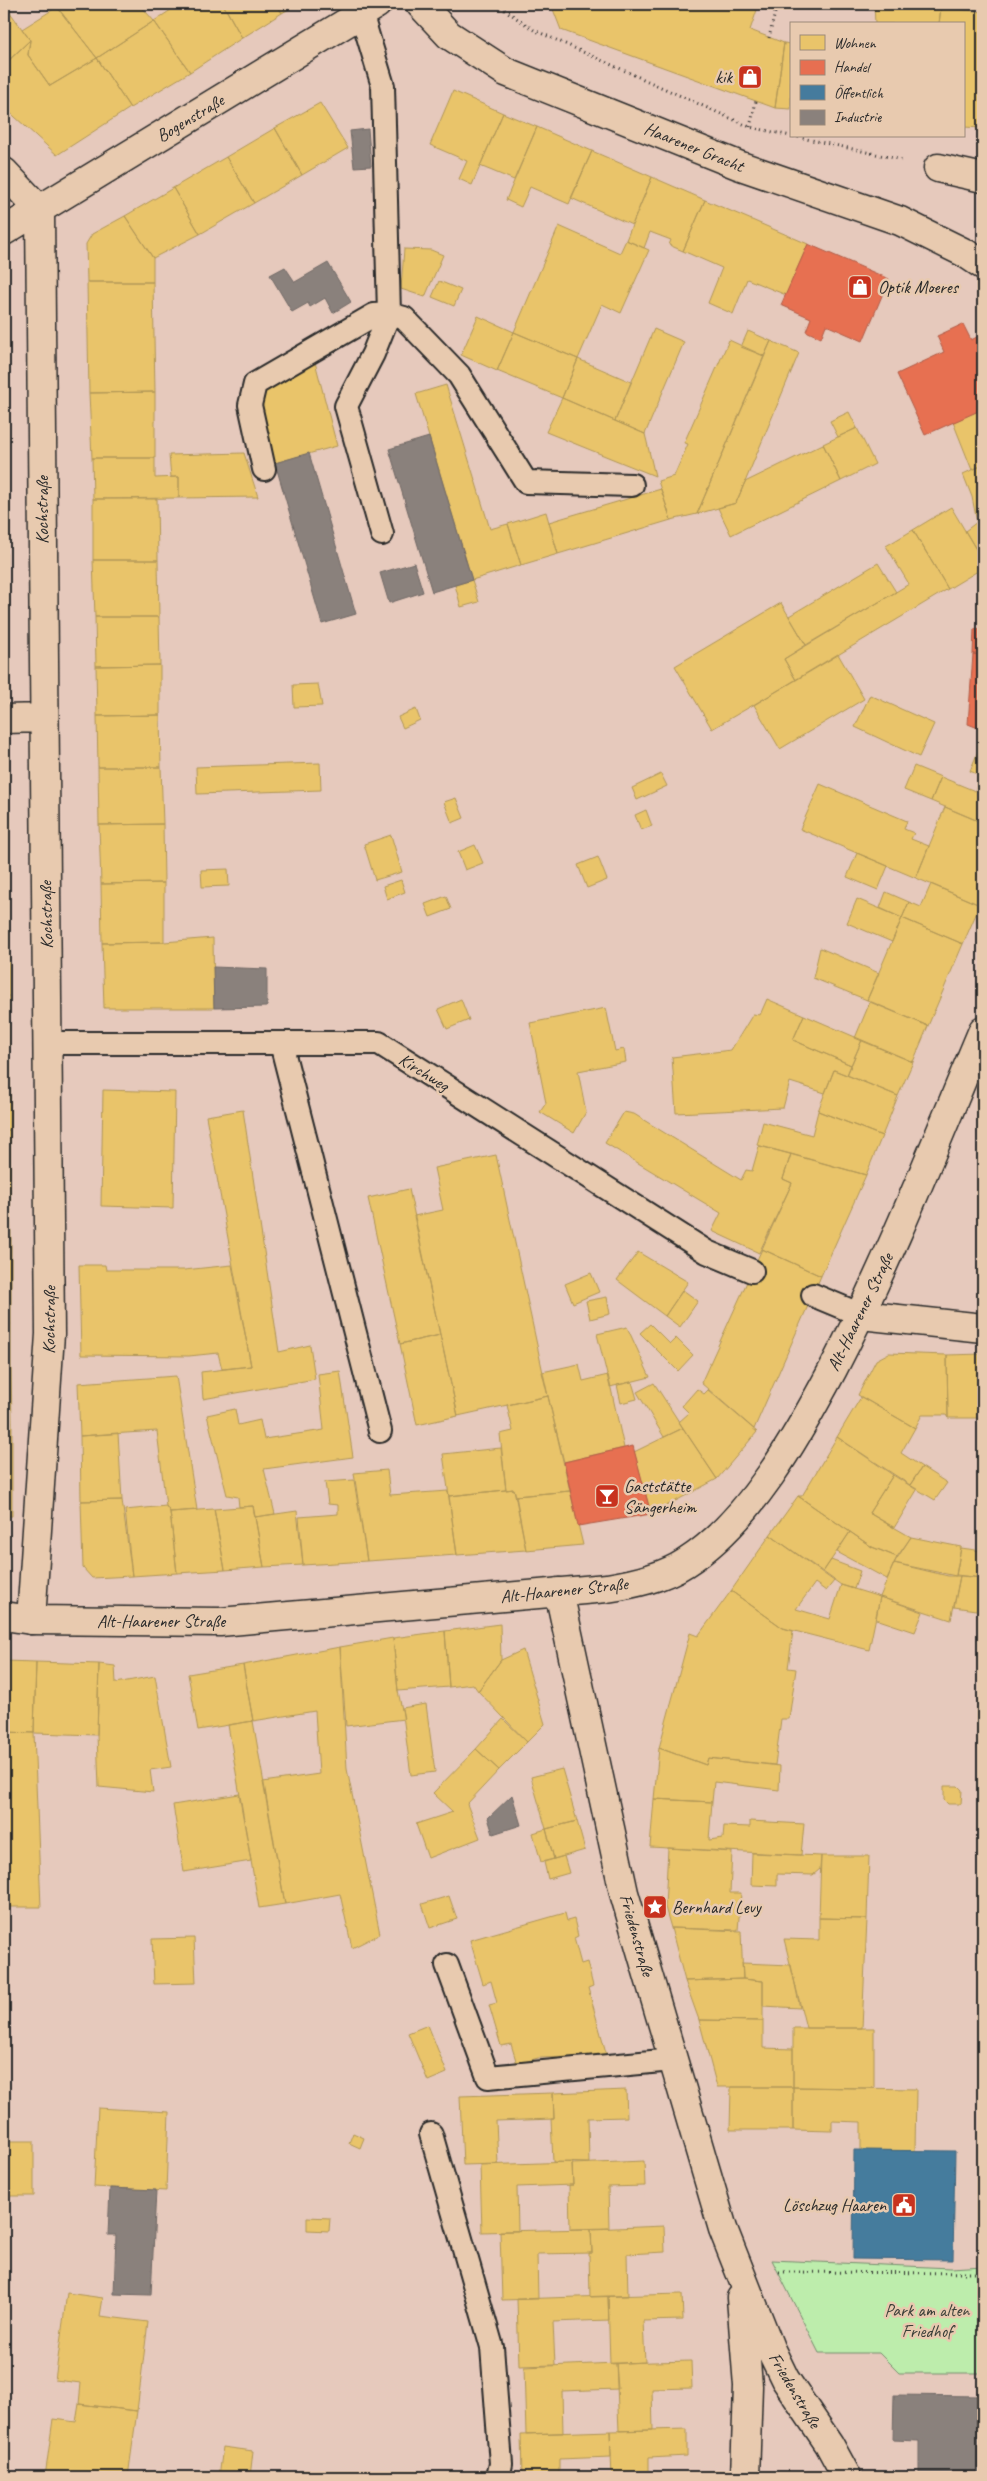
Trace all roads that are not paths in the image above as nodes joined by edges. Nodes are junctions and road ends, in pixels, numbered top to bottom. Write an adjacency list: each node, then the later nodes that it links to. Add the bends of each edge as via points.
1 (420, 4): 8 (street, Haarener Gracht, via 449,35 506,72 738,165 900,221 965,252)
2 (369, 9): 6 (street, Bogenstraße); 9 (lane, via 383,86)
3 (938, 168): 5 (street)
4 (4, 172): 6 (street)
5 (983, 178)
6 (40, 210): 7 (street, Bogenstraße); 13 (street, Kochstraße)
7 (4, 231)
8 (983, 266)
9 (389, 314): 10 (lane, via 374,315 255,384 250,405); 11 (lane, via 404,318 459,375 526,482); 12 (lane, via 374,354 346,406)
10 (264, 469)
11 (632, 485)
12 (382, 534)
13 (43, 718): 14 (street); 16 (street, Kochstraße)
14 (4, 719)
15 (983, 1030): 20 (street, Alt-Haarener Straße)
16 (48, 1043): 17 (lane, Kirchweg); 25 (street, Kochstraße, via 50,1334)
17 (281, 1043): 18 (lane, Kirchweg, via 378,1043 707,1252); 22 (lane)
18 (752, 1271)
19 (813, 1295): 20 (lane)
20 (861, 1314): 21 (street); 23 (street, Alt-Haarener Straße, via 802,1429 752,1500 718,1536 686,1563 649,1579 629,1585)
21 (983, 1328)
22 (380, 1431)
23 (559, 1592): 25 (street, Alt-Haarener Straße, via 220,1622); 27 (street, Friedenstraße, via 624,1893)
24 (4, 1616): 25 (street, Alt-Haarener Straße)
25 (31, 1620)
26 (447, 1965): 27 (lane, via 488,2076)
27 (673, 2060): 29 (street, Friedenstraße, via 723,2230)
28 (430, 2134): 30 (lane, via 492,2346 501,2464)
29 (739, 2271): 31 (street, Friedenstraße, via 748,2386); 32 (street, Friedenstraße, via 785,2379)
30 (498, 2477)
31 (746, 2477)
32 (847, 2477)

